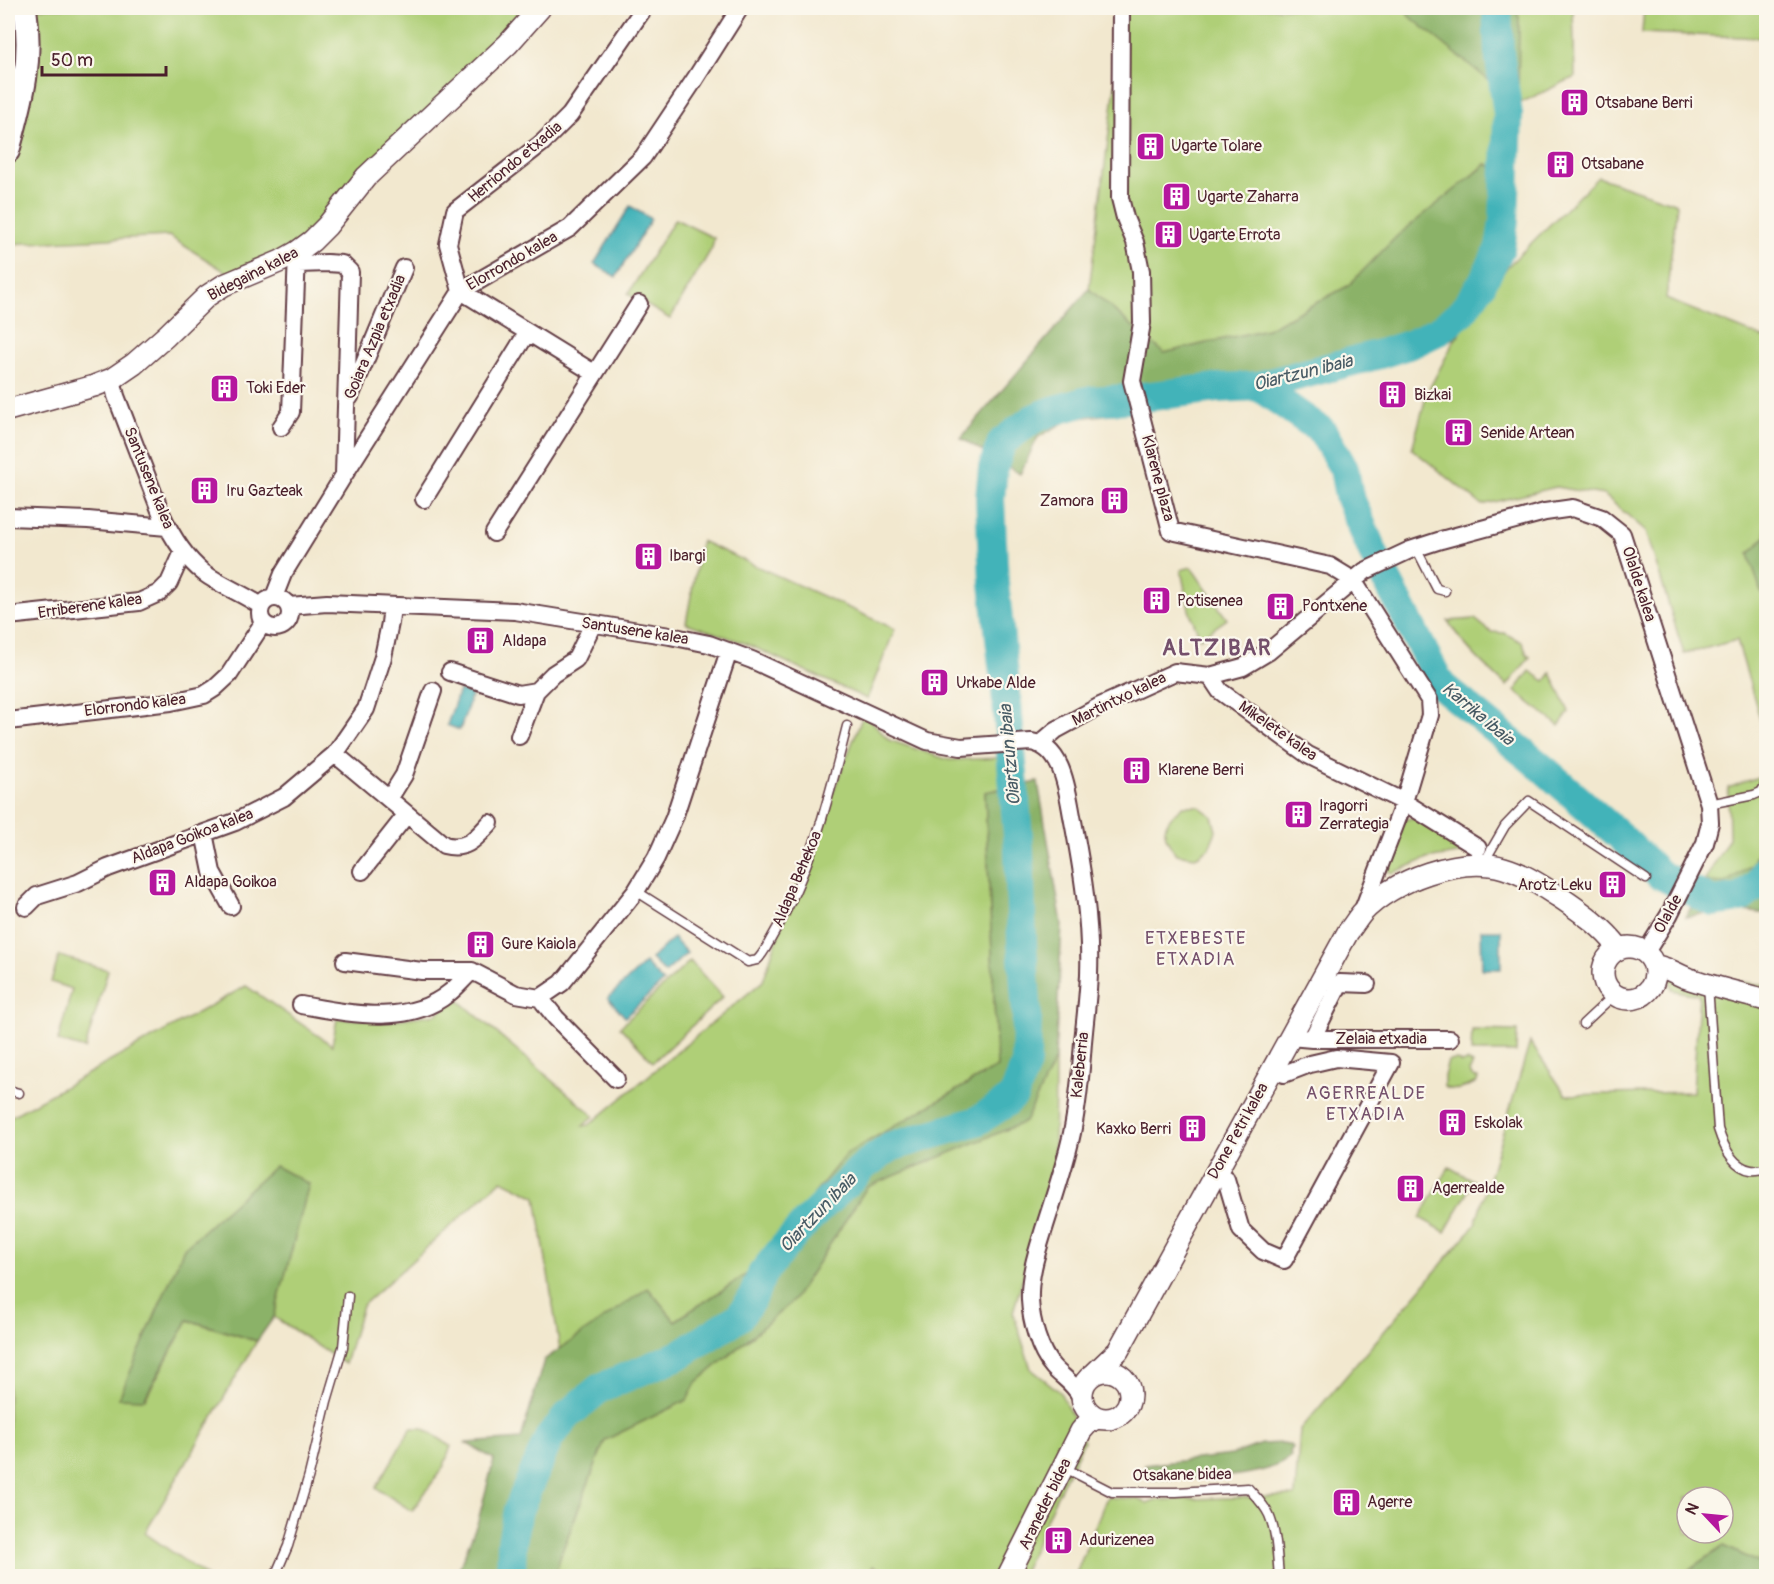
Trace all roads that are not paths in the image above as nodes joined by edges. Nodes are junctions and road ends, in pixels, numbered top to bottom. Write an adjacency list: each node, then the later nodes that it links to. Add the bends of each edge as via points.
1 (25, 8): 7 (main road, via 28,58)
2 (540, 8): 9 (street, Bidegaina kalea, via 508,44 366,177)
3 (644, 8): 11 (street, Herriondo etxadia, via 570,115 542,143 455,211 448,244)
4 (740, 8): 11 (street, Elorrondo kalea, via 643,157 570,228)
5 (1121, 8): 26 (street, Klarene plaza, via 1120,198 1135,242 1143,298 1132,381 1172,531)
6 (8, 52): 7 (lane, via 12,76)
7 (23, 95): 8 (main road)
8 (8, 151)
9 (298, 258): 15 (street, Bidegaina kalea, via 224,285 207,296 135,364); 16 (street, Goiara Azpia etxadia, via 342,264 350,272); 18 (street, via 291,412)
10 (404, 267): 16 (street, Goiara Azpia etxadia)
11 (461, 291): 13 (street); 19 (street, Elorrondo kalea)
12 (639, 304): 14 (street)
13 (527, 333): 14 (street); 20 (street)
14 (594, 373): 23 (street)
15 (112, 379): 17 (street, Bidegaina kalea); 22 (street, Santusene kalea)
16 (346, 406): 19 (street, Goiara Azpia etxadia)
17 (8, 410)
18 (281, 427)
19 (344, 475): 28 (street, Elorrondo kalea, via 283,574)
20 (424, 499)
21 (8, 518): 22 (street)
22 (167, 527): 24 (street, Santusene kalea)
23 (494, 533)
24 (183, 552): 28 (street, Santusene kalea, via 205,574); 30 (street, Erriberene kalea, via 169,583 159,593 139,602)
25 (1408, 552): 26 (street, Olalde kalea); 27 (lane, via 1437,589); 46 (street, Olalde kalea, via 1545,512 1573,508 1602,518 1622,534)
26 (1359, 575): 35 (street, Martintxo kalea, via 1268,652 1242,667); 45 (street, Done Petri kalea, via 1429,700 1430,715)
27 (1445, 591)
28 (275, 603): 29 (street, Santusene kalea); 31 (street, via 259,615); 31 (street, Elorrondo kalea, via 290,615 284,625 273,628)
29 (392, 607): 32 (street, Santusene kalea, via 515,611); 42 (street, Aldapa Goikoa kalea, via 383,657 366,710)
30 (8, 616)
31 (262, 623): 38 (street, Elorrondo kalea, via 229,675 204,695)
32 (593, 624): 33 (street, Santusene kalea, via 680,638); 37 (street, via 576,659 553,674)
33 (729, 651): 41 (street, Santusene kalea, via 927,741 961,747); 54 (street, via 674,818)
34 (450, 672): 37 (street, via 518,694)
35 (1210, 676): 41 (street, Martintxo kalea, via 1175,672 1100,706 1056,730); 45 (street, Mikelete kalea, via 1220,691 1308,755)
36 (433, 691): 44 (street, via 404,775)
37 (536, 692): 40 (street)
38 (8, 721)
39 (847, 726): 54 (lane, Aldapa Behekoa, via 806,866 784,917 757,960 748,962)
40 (519, 736)
41 (1040, 744): 81 (street, Kaleberria, via 1058,764 1067,794 1086,910 1089,974 1072,1131 1064,1169 1038,1247 1030,1302 1045,1355)
42 (335, 754): 44 (street); 49 (street, Aldapa Goikoa kalea, via 284,797)
43 (1767, 784): 46 (lane, via 1754,795)
44 (389, 799): 47 (street)
45 (1404, 802): 50 (street, Mikelete kalea); 57 (street, Done Petri kalea)
46 (1709, 804): 52 (street, Olalde kalea, via 1705,843)
47 (407, 814): 48 (street, via 444,845 456,848 474,840); 51 (street)
48 (490, 823)
49 (204, 833): 55 (street, via 212,872); 56 (street, Aldapa Goikoa kalea, via 37,896)
50 (1480, 856): 53 (lane, via 1528,801); 57 (street, Done Petri kalea, via 1413,879); 58 (street, Done Petri kalea, via 1519,873 1588,916)
51 (362, 871)
52 (1688, 876): 59 (street, Olalde)
53 (1646, 879)
54 (636, 891): 65 (street, via 562,983)
55 (231, 906)
56 (26, 907)
57 (1362, 913): 69 (street, Done Petri kalea)
58 (1619, 948): 59 (street, via 1638,948); 64 (street, via 1605,962 1603,971 1607,989)
59 (1651, 959): 63 (street); 64 (street, via 1656,975 1648,993 1631,1000)
60 (345, 961): 61 (street, via 422,971)
61 (472, 971): 65 (street, via 516,994); 67 (street, via 447,994 404,1013 375,1015)
62 (1367, 984): 70 (street, Zelaia etxadia, via 1340,983)
63 (1708, 985): 66 (street); 76 (lane, via 1718,1129 1724,1147 1736,1162 1751,1170)
64 (1614, 995): 68 (lane)
65 (540, 998): 73 (street)
66 (1767, 1000)
67 (300, 1005)
68 (1583, 1024)
69 (1290, 1037): 70 (street, Zelaia etxadia); 72 (street, Done Petri kalea)
70 (1312, 1039): 71 (street, Zelaia etxadia)
71 (1450, 1039)
72 (1272, 1070): 77 (street, Done Petri kalea); 77 (street, via 1284,1074 1336,1058 1392,1063 1284,1260 1263,1251 1241,1230 1226,1179)
73 (616, 1079)
74 (8, 1090): 75 (lane)
75 (19, 1093)
76 (1767, 1169)
77 (1215, 1173): 79 (street, Done Petri kalea)
78 (348, 1296): 83 (lane, via 343,1347 288,1546)
79 (1118, 1351): 80 (street); 81 (street, Done Petri kalea)
80 (1123, 1378): 81 (street, via 1108,1371); 81 (street, via 1130,1396 1122,1413 1114,1418 1105,1419)
81 (1085, 1397): 82 (street, Araneder bidea)
82 (1063, 1466): 84 (street, Araneder bidea); 85 (lane, Otsakane bidea, via 1112,1491 1248,1488 1269,1514)
83 (274, 1576)
84 (1008, 1576)
85 (1279, 1576)

